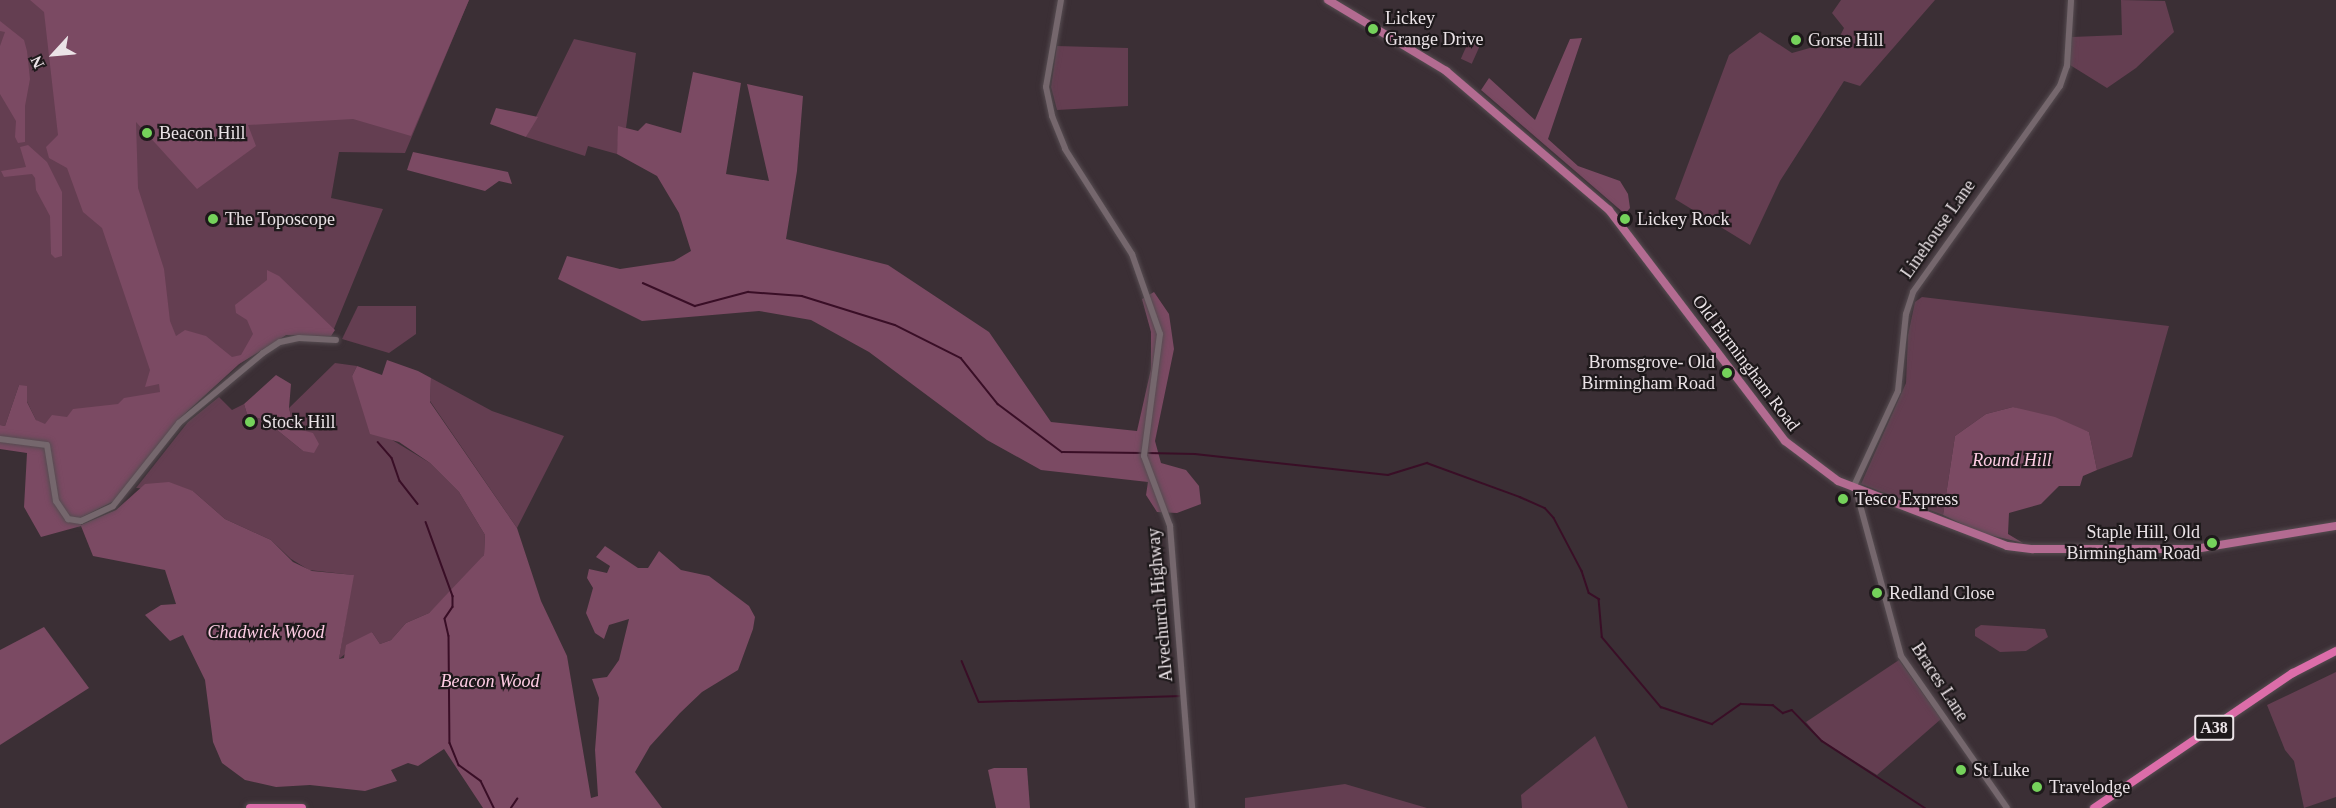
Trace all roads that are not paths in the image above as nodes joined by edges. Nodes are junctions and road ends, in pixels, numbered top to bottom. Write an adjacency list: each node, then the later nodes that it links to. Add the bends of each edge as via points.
1 (1061, 0): 11 (street, Alvechurch Highway, via 1046,87 1052,116 1065,149 1132,254 1160,334 1144,456 1170,526)
2 (1328, 0): 6 (main road, Old Birmingham Road, via 1446,71 1609,210 1785,441 1823,472)
3 (2070, 0): 6 (street, Linehouse Lane, via 2067,66 2060,86 1912,292 1898,391)
4 (336, 340): 5 (street, via 299,338 280,342 263,353 179,423 136,483 113,506 81,521 68,519 56,501 47,445)
5 (0, 439)
6 (1854, 489): 7 (main road, Old Birmingham Road, via 2007,546 2033,549 2195,549); 12 (street, Braces Lane, via 1901,656)
7 (2336, 526)
8 (2336, 651): 13 (highway, A38, via 2293,673)
9 (250, 808): 10 (highway)
10 (302, 808)
11 (1192, 808)
12 (2007, 808)
13 (2094, 808)

